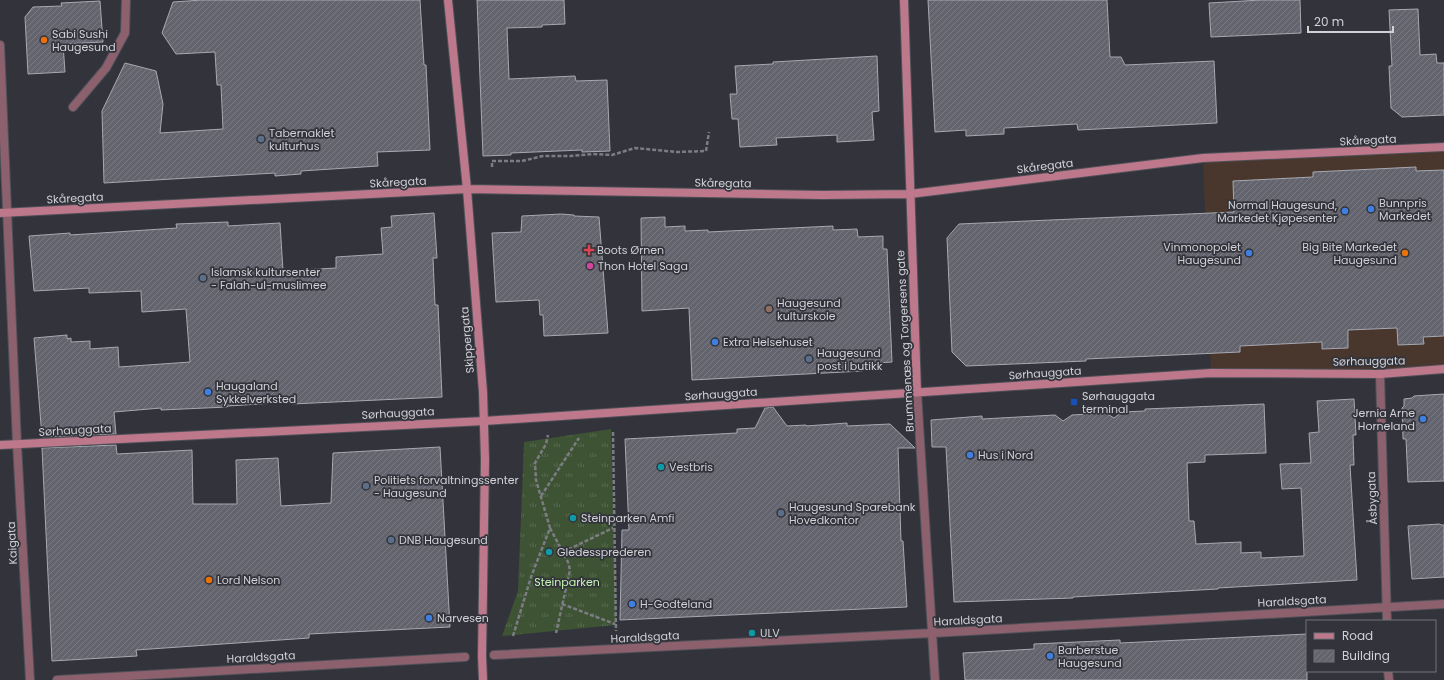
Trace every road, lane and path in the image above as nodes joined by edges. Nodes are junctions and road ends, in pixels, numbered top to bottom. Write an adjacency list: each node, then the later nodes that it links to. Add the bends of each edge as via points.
1 (126, 0): 5 (street, via 125,33 106,68)
2 (448, 0): 9 (street, Skippergata)
3 (904, 0): 10 (street, Brummenæs og Torgersens gate)
4 (0, 45): 11 (street, Kaigata)
5 (73, 107)
6 (709, 132): 8 (path, via 706,151 677,152 635,148 612,155 544,156 522,161 492,161)
7 (1444, 147): 10 (street, Skåregata, via 1203,158)
8 (492, 167)
9 (467, 189): 10 (street, Skåregata); 11 (street, Skåregata); 15 (street, Skippergata)
10 (910, 194): 14 (street, Brummenæs og Torgersens gate)
11 (4, 213): 19 (street, Kaigata)
12 (1444, 369): 13 (street, Sørhauggata)
13 (1380, 374): 14 (street, Sørhauggata, via 1211,373); 27 (street, Åsbygata)
14 (917, 392): 15 (street, Sørhauggata); 30 (street, Brummenæs og Torgersens gate)
15 (484, 421): 19 (street, Sørhauggata); 38 (street, Skippergata)
16 (548, 430): 21 (path, via 546,444 535,463)
17 (612, 432): 23 (path)
18 (578, 438): 21 (path)
19 (17, 444): 20 (street, Sørhauggata); 36 (street, Kaigata)
20 (0, 445)
21 (541, 497): 22 (path)
22 (550, 528): 24 (path); 34 (path)
23 (613, 528): 24 (path); 29 (path)
24 (563, 552): 25 (path, via 570,570)
25 (562, 604): 29 (path); 32 (path)
26 (1444, 604): 27 (street, Haraldsgata)
27 (1386, 607): 28 (street, Åsbygata); 30 (street, Haraldsgata)
28 (1387, 620)
29 (616, 624): 31 (path)
30 (933, 633): 31 (street, Haraldsgata); 39 (street, Brummenæs og Torgersens gate)
31 (616, 649): 32 (street, Haraldsgata)
32 (552, 652): 34 (street, Haraldsgata)
33 (494, 655): 34 (street, Haraldsgata)
34 (507, 655)
35 (465, 657): 37 (street, Haraldsgata)
36 (30, 680)
37 (57, 680)
38 (483, 680)
39 (935, 680)

